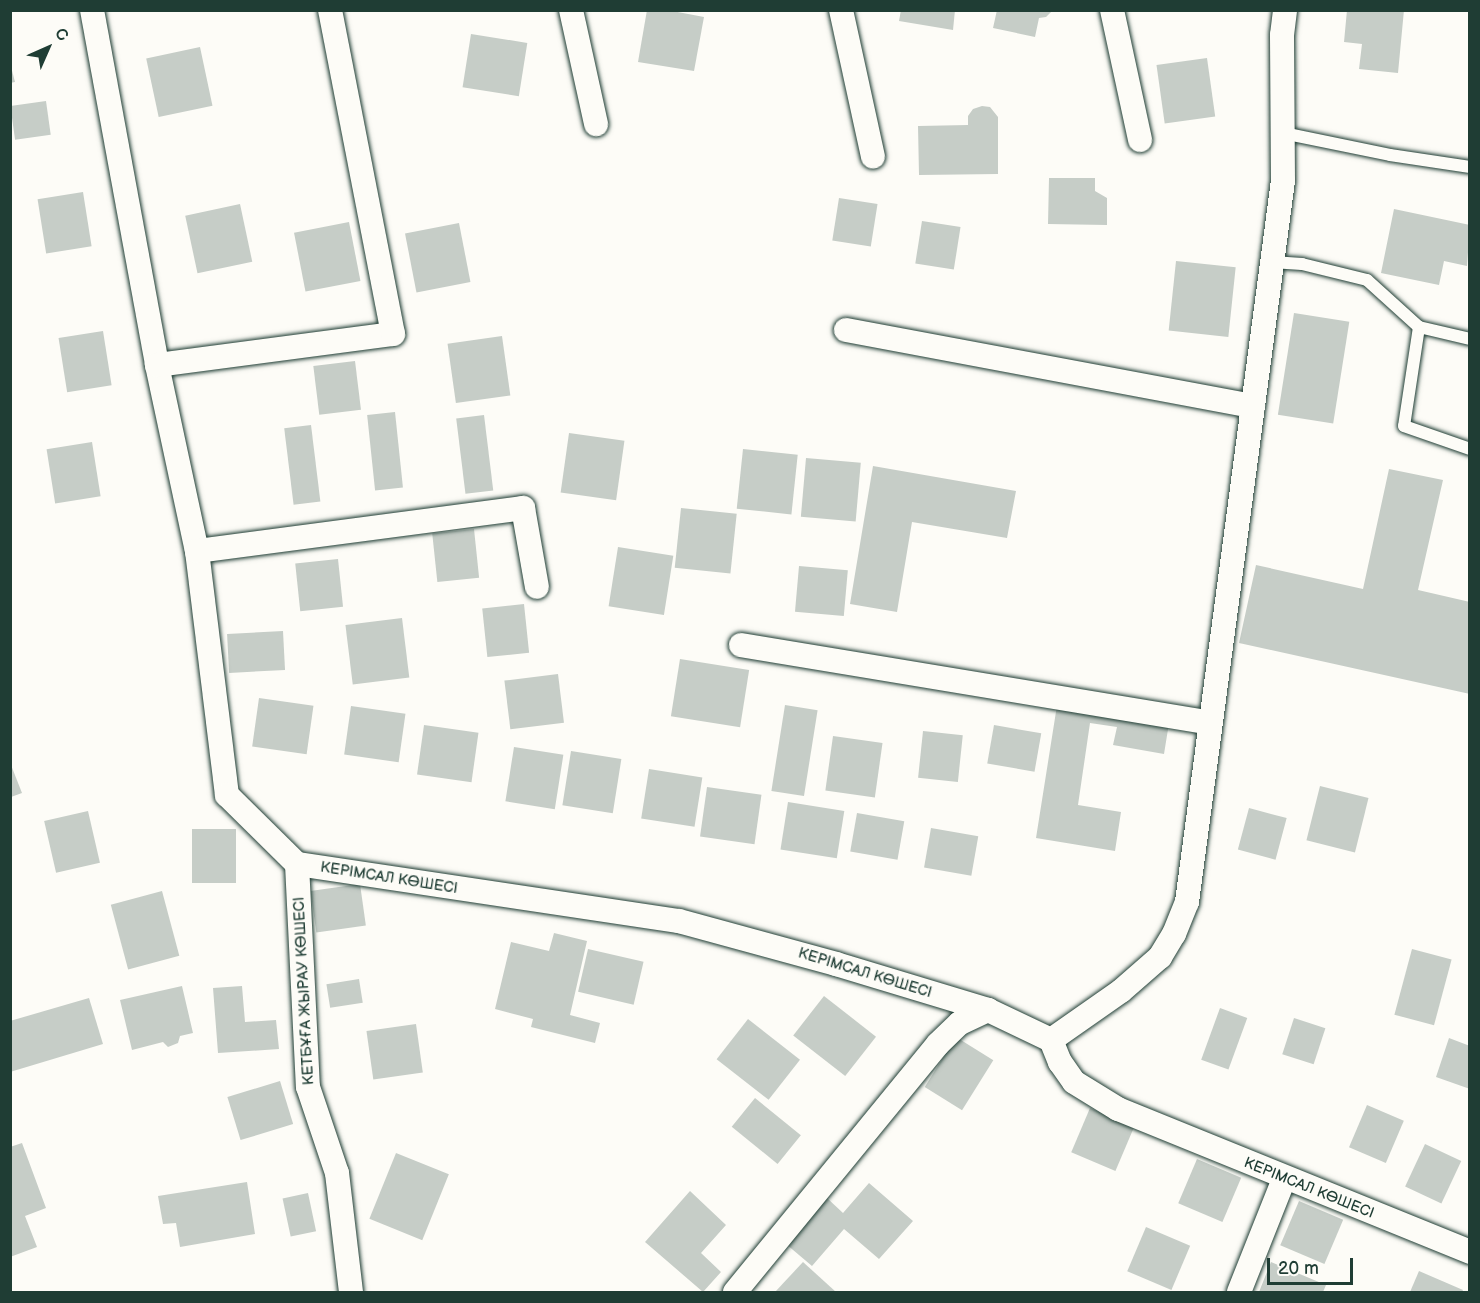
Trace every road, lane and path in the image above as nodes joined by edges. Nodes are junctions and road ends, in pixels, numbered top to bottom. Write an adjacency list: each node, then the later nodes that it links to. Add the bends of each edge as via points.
1 (92, 10): 16 (street)
2 (330, 10): 16 (street, via 393,334)
3 (570, 10): 7 (street)
4 (840, 10): 10 (street)
5 (1112, 10): 9 (street)
6 (1286, 10): 8 (street, via 1282,35)
7 (596, 124)
8 (1282, 133): 11 (lane); 12 (street, via 1283,181)
9 (1140, 140)
10 (873, 157)
11 (1470, 167)
12 (1272, 262): 13 (lane, via 1302,264 1367,280); 17 (street)
13 (1419, 327): 15 (lane); 18 (lane, via 1404,426)
14 (846, 330): 17 (street)
15 (1470, 339)
16 (157, 365): 19 (street)
17 (1253, 406): 22 (street)
18 (1470, 449)
19 (197, 551): 20 (street, via 523,508); 23 (street, via 228,795)
20 (537, 587)
21 (741, 645): 22 (street)
22 (1210, 723): 25 (street, via 1187,902 1174,934 1160,957 1121,991)
23 (297, 864): 24 (street, КЕРІМСАЛ КӨШЕСІ, via 679,921); 28 (street, КЕТБҰҒА ЖЫРАУ КӨШЕСІ, via 308,1088 337,1173)
24 (988, 1011): 25 (street, КЕРІМСАЛ КӨШЕСІ); 29 (street, via 960,1023 938,1044)
25 (1050, 1040): 26 (street, КЕРІМСАЛ КӨШЕСІ, via 1074,1082 1118,1109)
26 (1284, 1179): 27 (street, КЕРІМСАЛ КӨШЕСІ); 30 (street)
27 (1470, 1252)
28 (351, 1293)
29 (735, 1293)
30 (1239, 1293)

